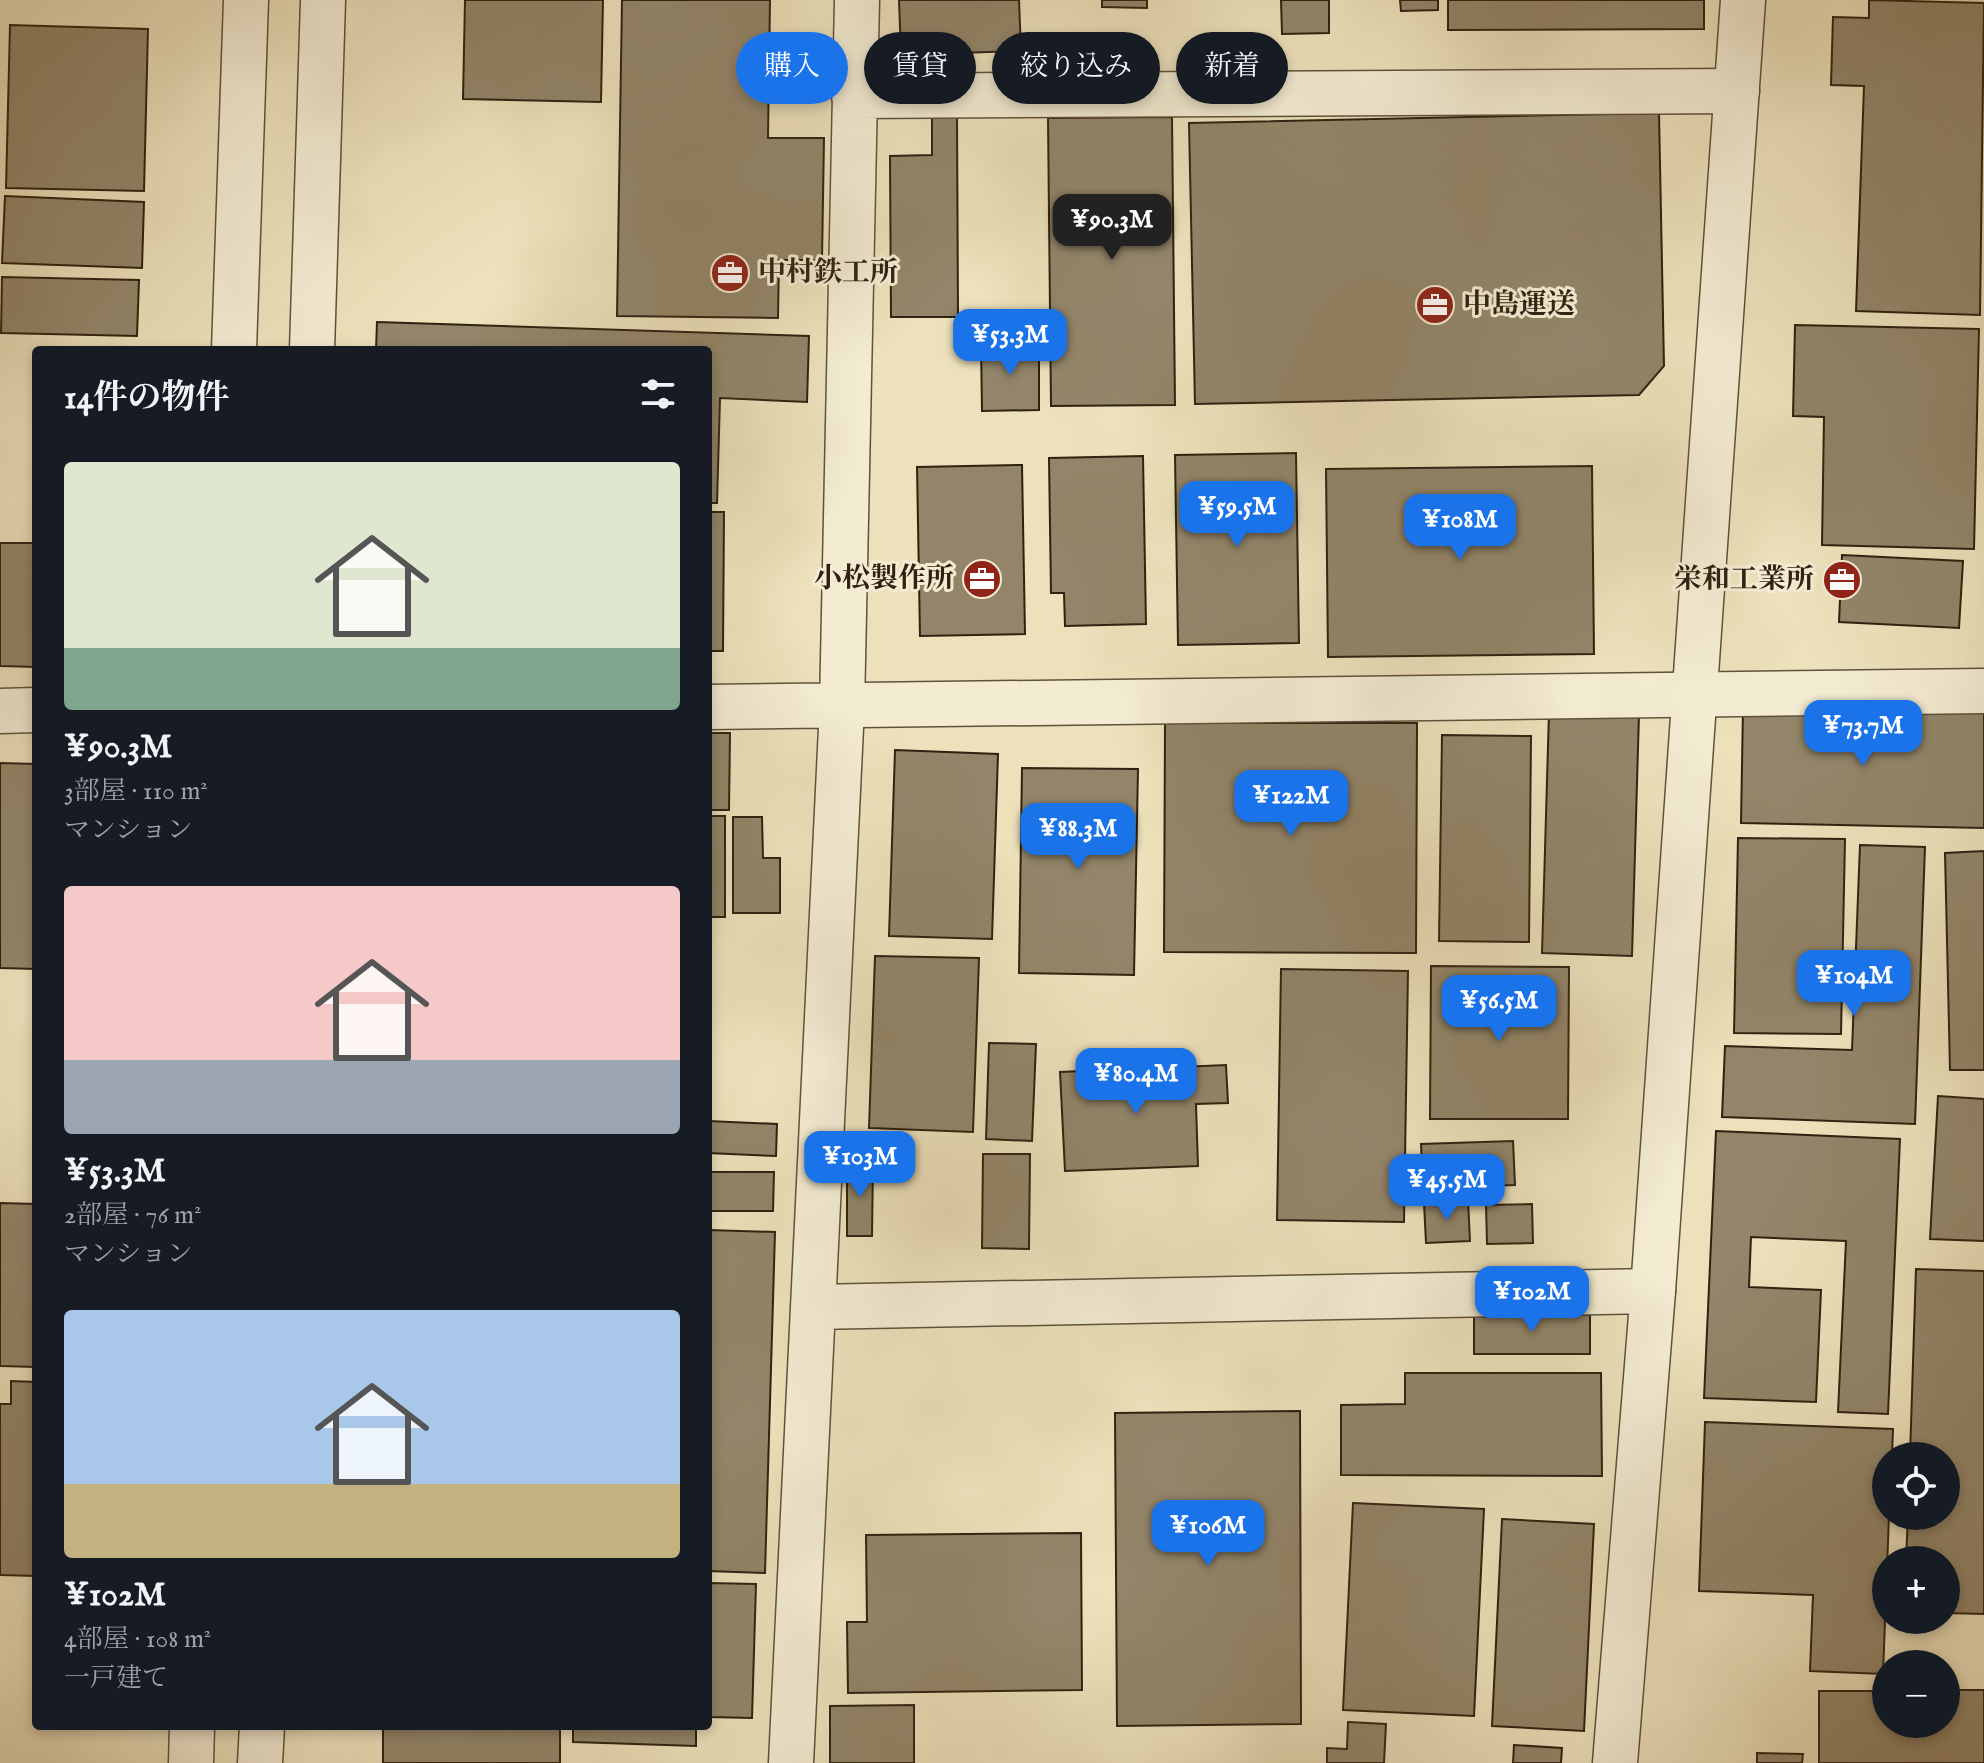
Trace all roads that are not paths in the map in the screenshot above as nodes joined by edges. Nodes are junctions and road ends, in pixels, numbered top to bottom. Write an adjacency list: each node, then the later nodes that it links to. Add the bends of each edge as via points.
1 (246, 0): 7 (street)
2 (323, 0): 8 (street)
3 (857, 0): 6 (street)
4 (1743, 0): 5 (street)
5 (1737, 91): 6 (street); 10 (street)
6 (854, 96): 12 (street)
7 (234, 346)
8 (312, 346)
9 (1984, 691): 10 (street)
10 (1693, 692): 12 (street); 15 (street)
11 (712, 707): 12 (street)
12 (842, 707): 16 (street)
13 (32, 710): 14 (street)
14 (0, 711)
15 (1653, 1291): 16 (street); 22 (street)
16 (814, 1307): 21 (street)
17 (192, 1730): 19 (street)
18 (262, 1730): 20 (street)
19 (191, 1763)
20 (260, 1763)
21 (791, 1763)
22 (1615, 1763)

